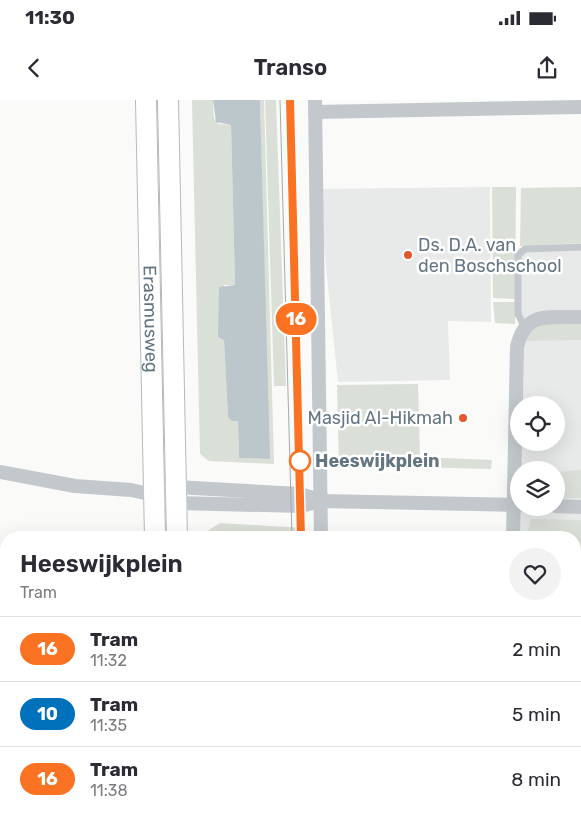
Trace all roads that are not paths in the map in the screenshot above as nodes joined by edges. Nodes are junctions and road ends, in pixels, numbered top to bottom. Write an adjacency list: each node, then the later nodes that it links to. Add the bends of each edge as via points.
1 (146, 100): 11 (main road, Erasmusweg)
2 (168, 100): 10 (main road, Erasmusweg)
3 (315, 106): 4 (street); 12 (street)
4 (581, 107)
5 (581, 247): 7 (lane, via 524,249 518,255 518,314)
6 (581, 317): 7 (street, via 539,318)
7 (524, 326): 8 (street, via 517,347)
8 (516, 461)
9 (0, 472): 11 (street, via 76,486)
10 (176, 494): 11 (street); 12 (street, via 301,506); 18 (main road, Erasmusweg)
11 (154, 495): 17 (main road, Erasmusweg)
12 (321, 501): 13 (street); 19 (street)
13 (510, 505)
14 (565, 506): 15 (street)
15 (581, 507)
16 (515, 516): 20 (street)
17 (155, 531)
18 (177, 531)
19 (321, 531)
20 (514, 531)

